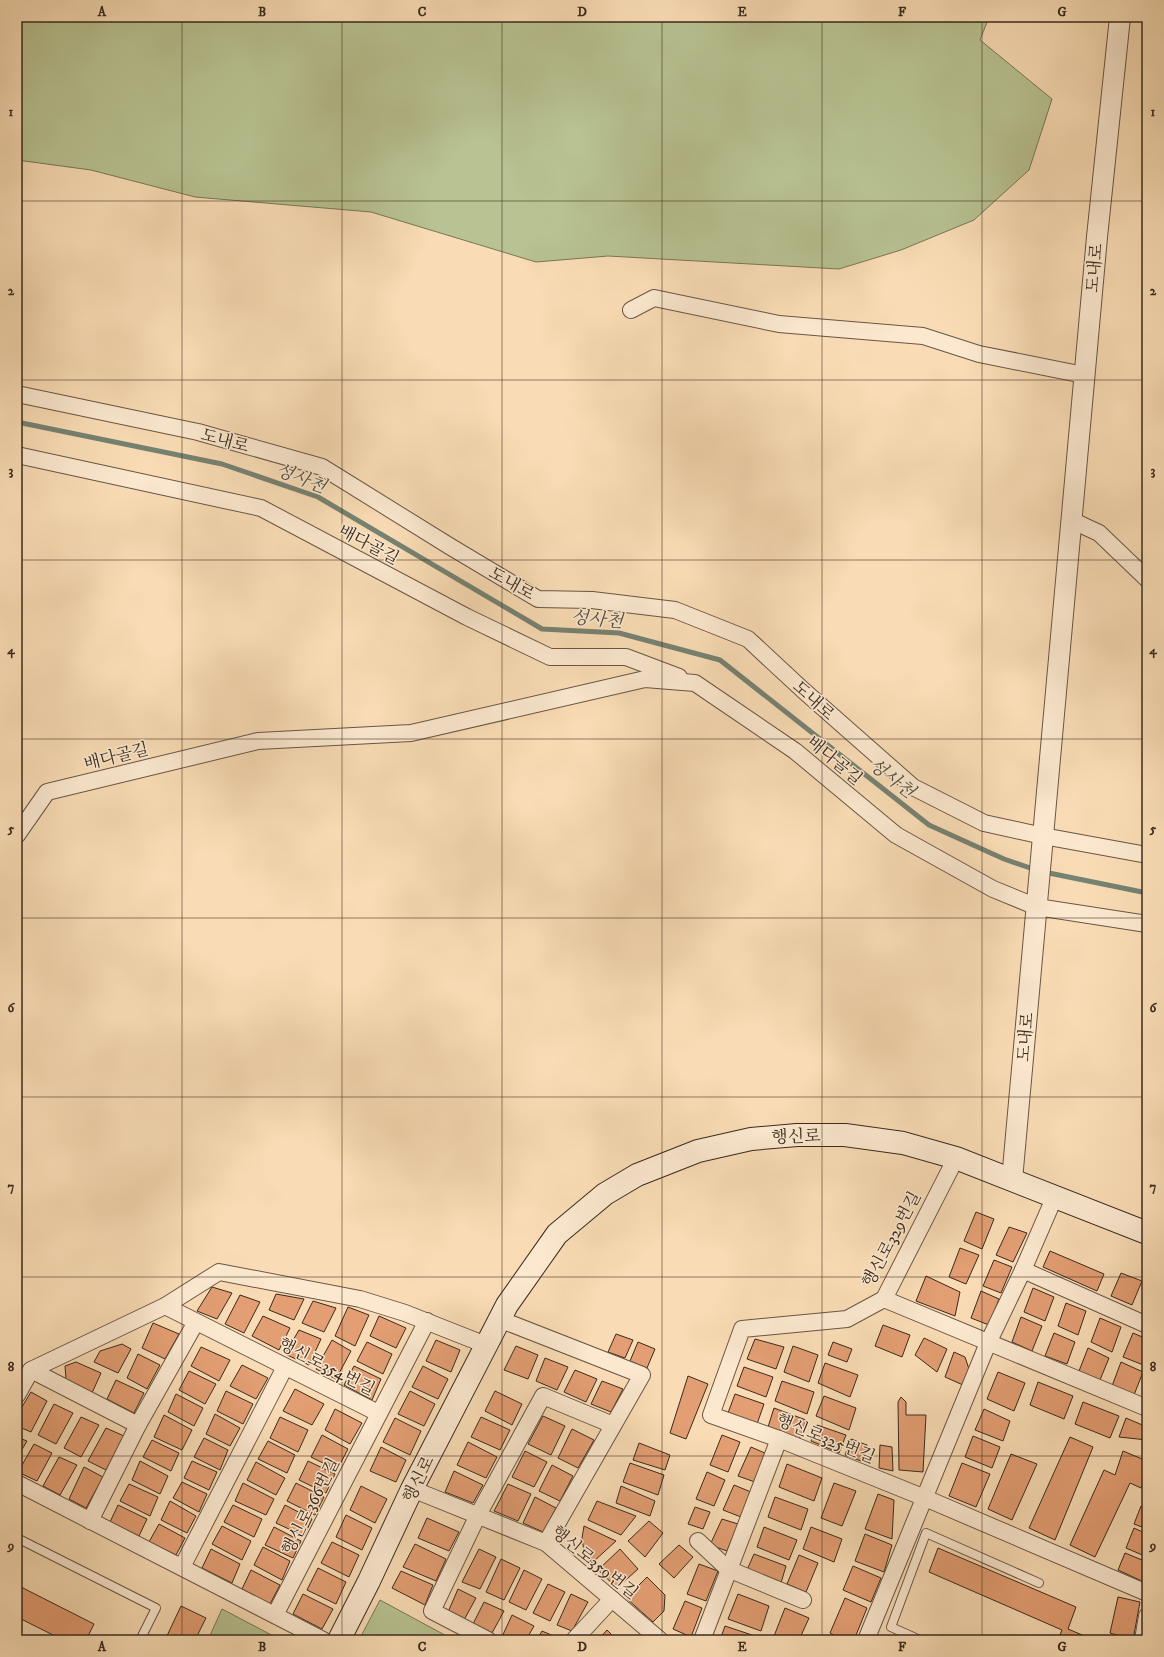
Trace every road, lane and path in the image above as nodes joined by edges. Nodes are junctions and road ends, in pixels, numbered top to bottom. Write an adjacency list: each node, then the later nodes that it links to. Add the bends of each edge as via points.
1 (1120, 17): 3 (street, 도내로)
2 (631, 310): 3 (street, via 654,298 779,324 923,336 979,354)
3 (1084, 375): 6 (street, 도내로)
4 (17, 394): 10 (street, 도내로, via 198,432 322,467 538,599 592,600 675,610 748,639 804,692 913,787 984,823)
5 (17, 455): 8 (street, 배다골길, via 261,508 467,617 550,657 626,657)
6 (1072, 520): 7 (street, via 1099,533); 10 (street, 도내로)
7 (1147, 579)
8 (695, 683): 9 (street, 배다골길, via 646,679 411,733 258,741 47,792); 12 (street, 배다골길, via 795,751 896,835 993,889)
9 (17, 836)
10 (1043, 842): 11 (street); 12 (street, 도내로)
11 (1147, 855)
12 (1038, 901): 13 (street, 배다골길); 15 (street, 도내로)
13 (1147, 924)
14 (956, 1158): 15 (main road, 행신로); 19 (street, 행신로329번길); 21 (main road, 행신로, via 903,1143 845,1135 797,1135 751,1139 698,1151 637,1175 605,1194 557,1234)
15 (1012, 1180): 16 (main road, 행신로)
16 (1054, 1196): 17 (main road, 행신로); 18 (street)
17 (1147, 1234)
18 (1023, 1270): 24 (street); 25 (street)
19 (884, 1299): 25 (street); 32 (street, 행신로329번길, via 847,1319 742,1329)
20 (165, 1306): 22 (street, via 219,1272 360,1299); 23 (street, 행신로354번길); 28 (street)
21 (499, 1319): 26 (main road, 행신로); 34 (street, via 642,1376)
22 (427, 1321): 26 (street); 31 (street, 행신로354번길)
23 (196, 1322): 27 (street, 행신로354번길); 33 (street)
24 (1147, 1325)
25 (988, 1343): 30 (street); 38 (street)
26 (486, 1345): 37 (main road, 행신로)
27 (285, 1366): 31 (street, 행신로354번길); 44 (street)
28 (31, 1370): 29 (street); 33 (street)
29 (17, 1394)
30 (1147, 1408)
31 (378, 1414): 50 (street, 행신로366번길)
32 (711, 1415): 35 (street, 행신로325번길)
33 (138, 1425): 40 (street)
34 (613, 1425): 39 (street, via 543,1396); 43 (street)
35 (779, 1439): 38 (street, 행신로325번길); 45 (street)
36 (17, 1483): 40 (street)
37 (412, 1489): 39 (street, 행신로359번길); 54 (main road, 행신로)
38 (926, 1498): 47 (street, 행신로325번길); 59 (street)
39 (478, 1516): 43 (street, 행신로359번길); 55 (street, via 432,1611)
40 (90, 1521): 44 (street)
41 (17, 1538): 52 (lane, via 156,1608)
42 (698, 1541): 45 (street)
43 (546, 1543): 48 (street, 행신로359번길)
44 (182, 1567): 50 (street)
45 (728, 1569): 49 (street); 58 (street)
46 (1039, 1583): 60 (lane, via 926,1533 891,1627)
47 (1147, 1593)
48 (612, 1599): 56 (street); 57 (street, 행신로359번길)
49 (803, 1600)
50 (275, 1615): 53 (street)
51 (1147, 1616): 61 (street)
52 (140, 1640)
53 (323, 1640)
54 (339, 1640)
55 (488, 1640)
56 (574, 1640)
57 (660, 1640)
58 (702, 1640)
59 (866, 1640)
60 (920, 1640)
61 (1143, 1640)

